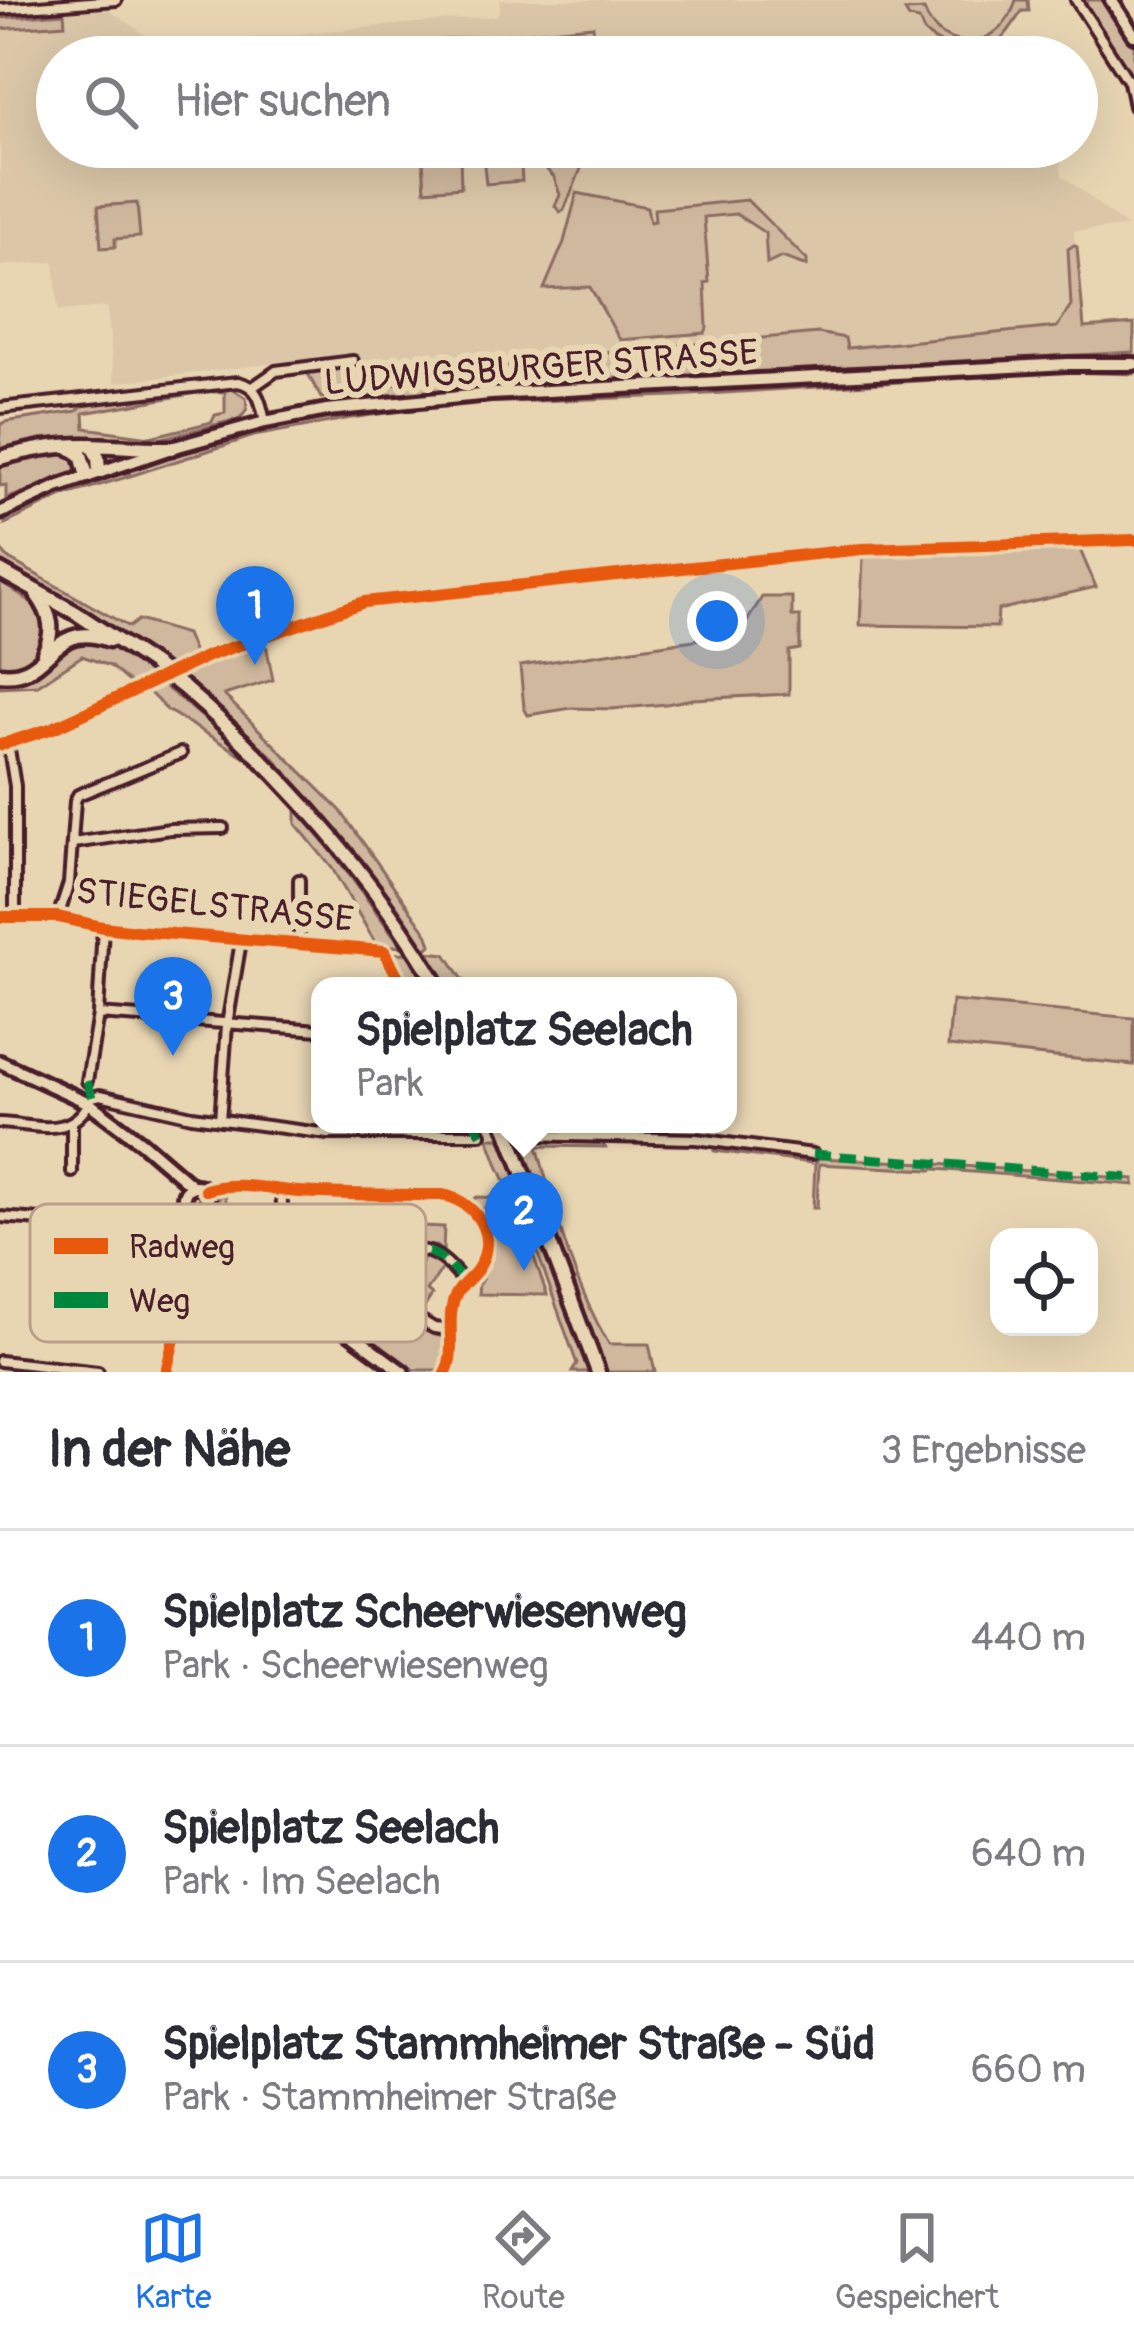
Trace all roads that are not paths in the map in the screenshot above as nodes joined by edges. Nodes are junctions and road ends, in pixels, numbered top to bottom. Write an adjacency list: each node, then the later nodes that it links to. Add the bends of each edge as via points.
1 (116, 0): 4 (street)
2 (1076, 0): 6 (street, via 1129,82)
3 (1112, 0): 5 (main road)
4 (0, 9)
5 (1134, 35)
6 (1134, 106)
7 (353, 361): 9 (street, via 276,370)
8 (1134, 362): 11 (main road, LUDWIGSBURGER STRASSE, via 490,394)
9 (253, 387): 10 (street, via 238,382); 11 (street)
10 (0, 408)
11 (265, 422): 14 (main road, LUDWIGSBURGER STRASSE)
12 (91, 445): 13 (main road); 14 (main road); 16 (main road, via 98,457)
13 (68, 446): 15 (main road); 16 (main road)
14 (171, 448): 16 (main road, LUDWIGSBURGER STRASSE)
15 (0, 458)
16 (93, 474): 17 (main road, LUDWIGSBURGER STRASSE)
17 (0, 513)
18 (0, 571): 20 (main road)
19 (510, 585): 24 (street, via 358,604 210,656)
20 (33, 589): 21 (main road); 22 (main road, via 51,625)
21 (127, 646): 22 (main road, via 73,636); 36 (main road, bridge, via 298,795)
22 (39, 663): 23 (main road, via 23,674)
23 (0, 674)
24 (4, 744): 30 (street, via 15,786)
25 (181, 753): 27 (street, via 78,795)
26 (224, 828): 27 (street)
27 (73, 843): 31 (street)
28 (299, 880): 34 (street, STIEGELSTRASSE)
29 (0, 917): 30 (street, STIEGELSTRASSE)
30 (15, 917): 31 (street, STIEGELSTRASSE)
31 (58, 917): 32 (street, STIEGELSTRASSE)
32 (103, 927): 33 (street, STIEGELSTRASSE); 37 (street)
33 (241, 941): 34 (street, STIEGELSTRASSE); 38 (street)
34 (298, 944): 35 (street, STIEGELSTRASSE, via 384,951)
35 (398, 977)
36 (433, 977)
37 (98, 1014): 38 (street); 41 (street)
38 (227, 1025): 39 (street); 43 (street)
39 (311, 1030)
40 (0, 1063): 42 (main road)
41 (87, 1081)
42 (89, 1103): 43 (street, via 100,1095); 45 (street); 57 (main road, via 176,1174)
43 (220, 1120): 46 (street)
44 (0, 1124): 45 (street)
45 (72, 1124): 54 (street)
46 (311, 1132)
47 (320, 1133): 52 (street)
48 (385, 1133): 52 (street)
49 (480, 1133): 52 (street)
50 (508, 1133): 73 (main road)
51 (528, 1135): 53 (street, via 696,1139)
52 (386, 1136)
53 (813, 1154)
54 (72, 1172)
55 (206, 1190): 56 (street); 57 (main road, via 209,1199)
56 (281, 1190): 59 (street); 63 (street, via 460,1199 480,1220 486,1247)
57 (191, 1202): 58 (street)
58 (187, 1204)
59 (282, 1204)
60 (0, 1217): 61 (street)
61 (30, 1219)
62 (426, 1251): 63 (street)
63 (465, 1283): 65 (street, via 453,1300)
64 (426, 1324): 65 (street)
65 (452, 1330): 72 (street)
66 (362, 1342): 71 (main road)
67 (0, 1361): 68 (street)
68 (18, 1367): 69 (street)
69 (60, 1369): 70 (street)
70 (98, 1372)
71 (403, 1372)
72 (446, 1372)
73 (598, 1372)

